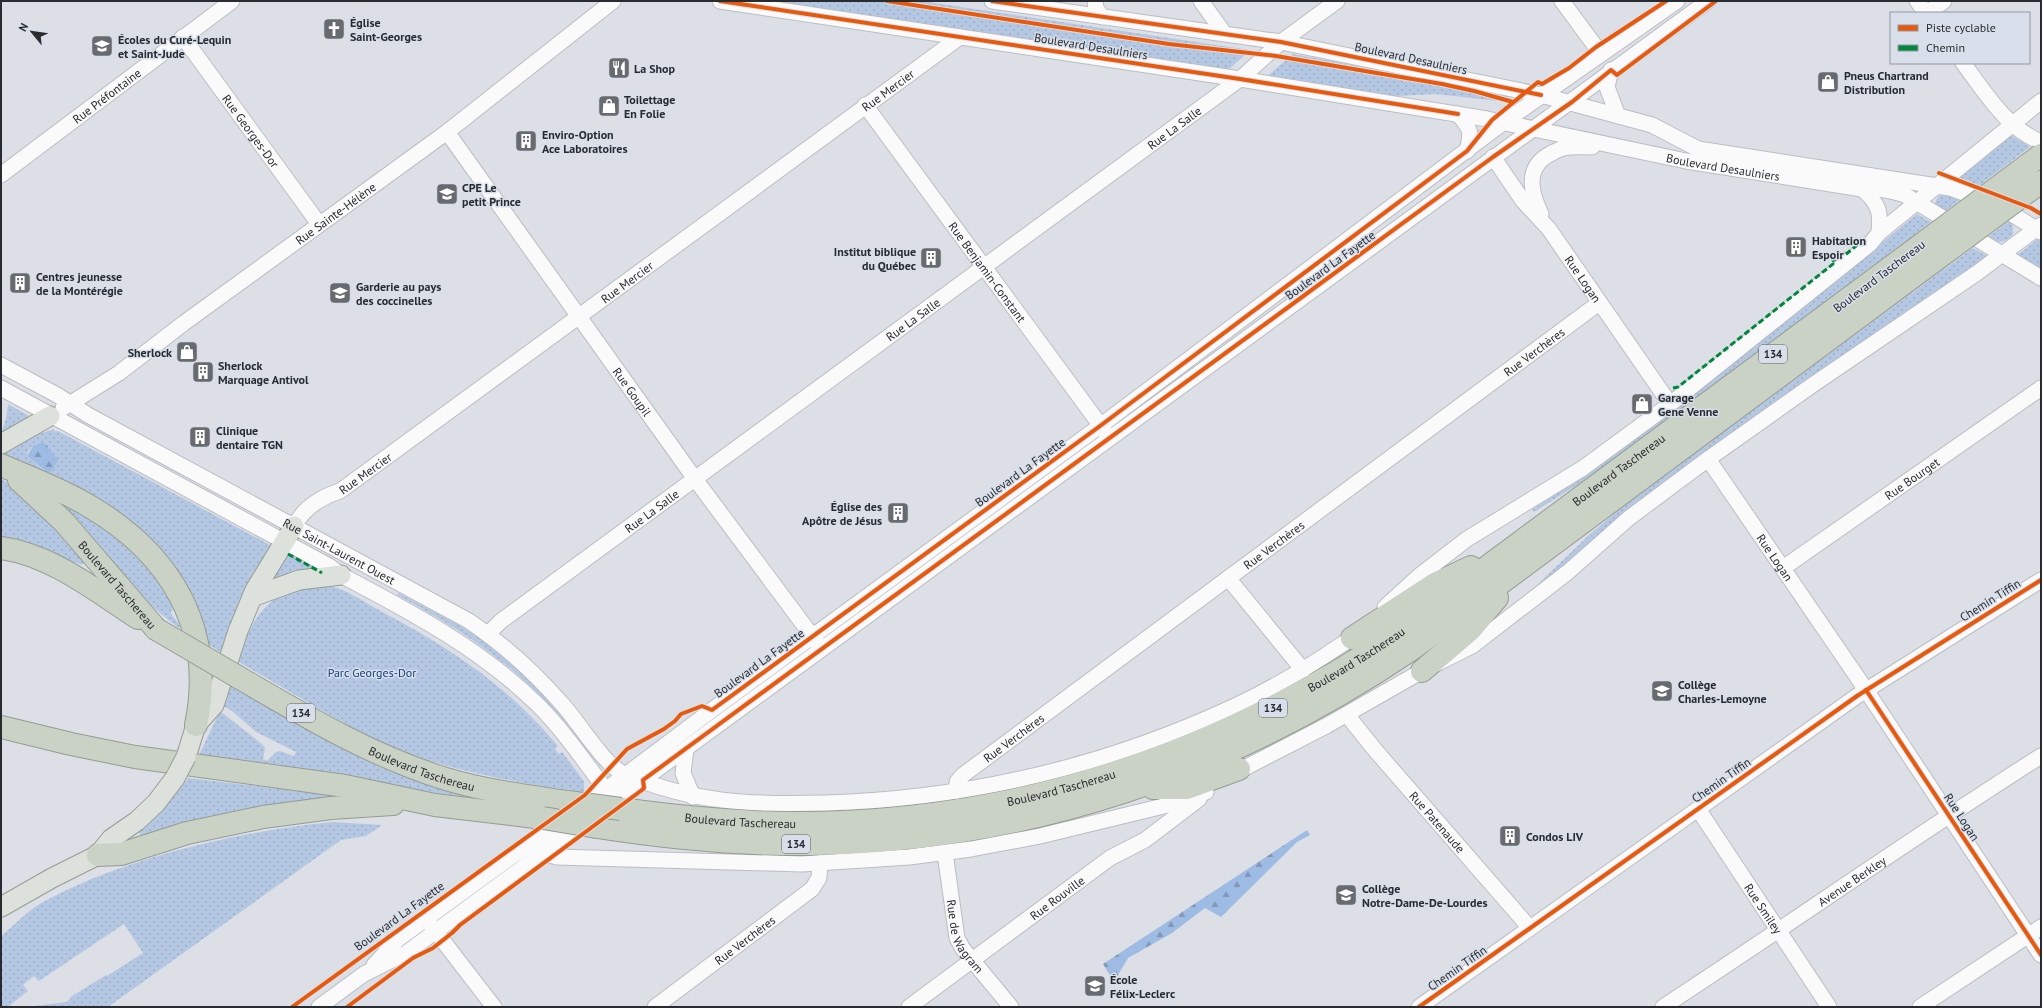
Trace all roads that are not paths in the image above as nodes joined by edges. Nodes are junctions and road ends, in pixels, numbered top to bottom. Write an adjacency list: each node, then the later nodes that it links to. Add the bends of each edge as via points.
1 (232, 1): 19 (street, Rue Préfontaine)
2 (614, 1): 35 (street, Rue Sainte-Hélène)
3 (720, 1): 20 (street, Boulevard Desaulniers)
4 (992, 1): 14 (street, Boulevard Desaulniers)
5 (1076, 1): 14 (street)
6 (1095, 1): 17 (street)
7 (1201, 1): 18 (street)
8 (1337, 1): 21 (street, Rue La Salle)
9 (1562, 1): 22 (street)
10 (1677, 1): 22 (street, Boulevard La Fayette)
11 (1708, 1): 24 (street, Boulevard La Fayette)
12 (1917, 1): 15 (street)
13 (1944, 1): 16 (street)
14 (1061, 12): 17 (street, Boulevard Desaulniers)
15 (1925, 12)
16 (1928, 12)
17 (1102, 17): 18 (street, Boulevard Desaulniers)
18 (1224, 33): 21 (street, Boulevard Desaulniers)
19 (183, 37): 41 (street, Rue Préfontaine); 46 (street, Rue Georges-Dor)
20 (960, 37): 25 (street, Boulevard Desaulniers); 29 (street, Rue Mercier)
21 (1281, 42): 25 (street, Rue La Salle); 26 (street, Boulevard Desaulniers)
22 (1601, 54): 26 (street, Boulevard La Fayette)
23 (1964, 64): 33 (street)
24 (1611, 70): 28 (street, Boulevard La Fayette); 31 (street, via 1607,87)
25 (1240, 79): 30 (street, Boulevard Desaulniers); 52 (street, Rue La Salle)
26 (1541, 95): 28 (street, Boulevard Desaulniers); 32 (street, Boulevard La Fayette)
27 (2041, 101): 33 (street, Boulevard Taschereau)
28 (1572, 102): 31 (street, Boulevard Desaulniers); 34 (street, Boulevard La Fayette)
29 (865, 105): 52 (street, Rue Benjamin-Constant); 55 (street, Rue Mercier)
30 (1458, 114): 32 (street, Boulevard Desaulniers); 38 (street, via 1469,128 1471,136)
31 (1618, 116): 43 (street, Boulevard Desaulniers, via 1652,125 1698,149)
32 (1504, 122): 34 (street, Boulevard Desaulniers); 38 (street, Boulevard La Fayette)
33 (2012, 124): 36 (street); 43 (street, Boulevard Taschereau)
34 (1535, 128): 37 (street, Boulevard Desaulniers); 40 (street, Boulevard La Fayette)
35 (447, 132): 46 (street, Rue Sainte-Hélène); 55 (street, Rue Goupil)
36 (2041, 142)
37 (1611, 146): 44 (street, Boulevard Desaulniers, via 1686,161); 48 (street, via 1562,148 1544,158 1532,175 1531,186 1533,198)
38 (1467, 151): 62 (street, Boulevard La Fayette)
39 (2041, 155): 50 (highway, Boulevard Taschereau / 134, bridge)
40 (1493, 157): 48 (street, Rue Logan, via 1523,201); 63 (street, Boulevard La Fayette)
41 (1, 175)
42 (2041, 182): 50 (highway, Boulevard Taschereau / 134, bridge)
43 (1936, 186): 45 (street, Boulevard Taschereau); 47 (street, Boulevard Desaulniers, via 1987,201)
44 (1862, 189): 45 (street, Boulevard Desaulniers, via 1890,190); 49 (street, via 1878,207)
45 (1916, 202): 49 (street, Boulevard Taschereau); 51 (street, Boulevard Desaulniers)
46 (319, 224): 59 (street, Rue Sainte-Hélène, via 119,373)
47 (2039, 228): 51 (street)
48 (1549, 229): 54 (street, Rue Logan)
49 (1879, 233): 60 (street, Boulevard Taschereau, via 1870,244)
50 (1928, 253): 69 (highway, Boulevard Taschereau / 134); 71 (highway, Boulevard Taschereau / 134)
51 (2002, 254): 53 (street, Boulevard Desaulniers); 65 (street)
52 (983, 267): 62 (street, Rue Benjamin-Constant); 67 (street, Rue La Salle)
53 (2041, 278)
54 (1599, 303): 60 (street, Rue Logan); 74 (street, Rue Verchères)
55 (580, 317): 67 (street, Rue Goupil); 68 (street, Rue Mercier, via 340,491 325,496 301,514)
56 (1, 365): 59 (street, Rue Saint-Laurent Ouest)
57 (1, 388): 61 (street, Rue Saint-Laurent Ouest)
58 (2041, 388): 72 (street, Rue Bourget)
59 (71, 404): 61 (street, Rue Sainte-Hélène); 68 (street, Rue Saint-Laurent Ouest)
60 (1670, 404): 80 (street, Boulevard Taschereau, via 1578,471 1468,539 1418,576)
61 (50, 416): 64 (main road); 68 (street, Rue Saint-Laurent Ouest)
62 (1100, 426): 63 (street, Rue Benjamin-Constant); 79 (street, Boulevard La Fayette)
63 (1110, 439): 81 (street, Boulevard La Fayette)
64 (1, 444)
65 (1708, 459): 72 (street, Rue Logan); 83 (street, via 1630,518 1568,572 1480,640 1466,650)
66 (1, 466): 77 (highway, Boulevard Taschereau, via 53,511); 86 (highway, via 66,494 98,512 135,539 165,571 181,595 196,638 202,676 201,701)
67 (694, 479): 78 (street, Rue La Salle, via 501,621); 79 (street, Rue Goupil)
68 (290, 534): 73 (street, Rue Saint-Laurent Ouest); 76 (main road); 78 (street, Rue Saint-Laurent Ouest, via 448,609)
69 (1519, 544): 80 (highway, via 1435,584); 98 (highway, Boulevard Taschereau / 134, via 1394,636 1302,693 1192,746 1095,780 1035,796 981,806 857,822 747,822 685,817)
70 (1, 548): 77 (highway, via 21,552 55,566)
71 (1524, 566): 83 (highway, via 1470,630); 93 (highway, Boulevard Taschereau / 134, via 1412,649 1331,701 1233,751)
72 (1783, 568): 84 (street, Rue Logan)
73 (341, 575): 76 (main road, via 299,580); 94 (street, Rue Saint-Laurent Ouest, via 442,630 498,669 554,722)
74 (1228, 578): 82 (street); 95 (street, Rue Verchères, via 963,775 957,782)
75 (2041, 580): 84 (street, Chemin Tiffin)
76 (252, 597): 86 (main road, via 214,705)
77 (156, 629): 98 (highway, Boulevard Taschereau / 134, bridge, via 342,736 414,768 486,790 568,802)
78 (488, 634): 91 (street, Rue Saint-Laurent Ouest, via 542,682 612,765)
79 (812, 637): 81 (street, Rue Goupil); 91 (street, Boulevard La Fayette)
80 (1352, 638): 82 (street, Boulevard Taschereau)
81 (822, 650): 88 (street, Boulevard La Fayette)
82 (1303, 670): 95 (street, Boulevard Taschereau, via 1230,708 1131,749 1050,772)
83 (1422, 670): 85 (street)
84 (1866, 690): 100 (street, Chemin Tiffin); 101 (street, Rue Logan)
85 (1347, 715): 90 (street); 108 (street, Rue Patenaude)
86 (196, 725): 104 (main road, bridge, via 186,757 175,778 156,803 137,821 111,839)
87 (1, 727): 99 (highway, Boulevard Taschereau, via 135,757 345,786)
88 (686, 749): 92 (street, Boulevard La Fayette); 97 (street, via 683,773)
89 (2041, 756): 101 (street, Avenue Berkley)
90 (1240, 769): 93 (highway, via 1187,788); 96 (street)
91 (626, 774): 92 (street, Rue Saint-Laurent Ouest); 94 (street, Boulevard La Fayette)
92 (643, 780): 97 (street, Boulevard Taschereau); 98 (street, Boulevard La Fayette)
93 (1140, 788): 99 (highway, Boulevard Taschereau / 134, bridge, via 1089,804 1014,822 937,835 867,842 809,844 734,842 654,835)
94 (606, 790): 98 (street); 102 (street, Boulevard La Fayette)
95 (957, 791): 97 (street, Boulevard Taschereau, via 890,800 796,804)
96 (1207, 791): 103 (street, via 1176,803 1040,836); 114 (street, Rue Rouville, via 1145,840 1110,858)
97 (693, 797)
98 (622, 802): 102 (street, Boulevard La Fayette)
99 (435, 805): 104 (highway, via 373,805 279,814 187,833 121,854)
100 (1698, 809): 108 (street, Chemin Tiffin); 110 (street, Rue Smiley)
101 (1948, 815): 110 (street, Avenue Berkley); 112 (street, Rue Logan)
102 (541, 847): 105 (street, via 551,857 560,858); 107 (street, Boulevard La Fayette, via 511,857); 111 (street, Boulevard La Fayette)
103 (945, 853): 105 (street); 114 (street, Rue de Wagram, via 956,933)
104 (98, 855): 106 (main road)
105 (820, 863): 118 (street, Rue Verchères, via 819,878 812,889)
106 (1, 907)
107 (426, 919): 111 (street); 115 (street, Boulevard La Fayette, via 397,940)
108 (1530, 928): 121 (street, Chemin Tiffin)
109 (2041, 928): 112 (street)
110 (1779, 931): 122 (street, Avenue Berkley); 123 (street, Rue Smiley)
111 (435, 932): 115 (street, Boulevard La Fayette, via 406,953); 117 (street)
112 (2028, 936): 113 (street, Rue Logan); 124 (street)
113 (2041, 955)
114 (973, 961): 119 (street, Rue Rouville); 120 (street, Rue de Wagram)
115 (364, 974): 116 (street, Boulevard La Fayette)
116 (319, 1007)
117 (494, 1007)
118 (655, 1007)
119 (909, 1007)
120 (1011, 1007)
121 (1419, 1007)
122 (1663, 1007)
123 (1829, 1007)
124 (1920, 1007)

